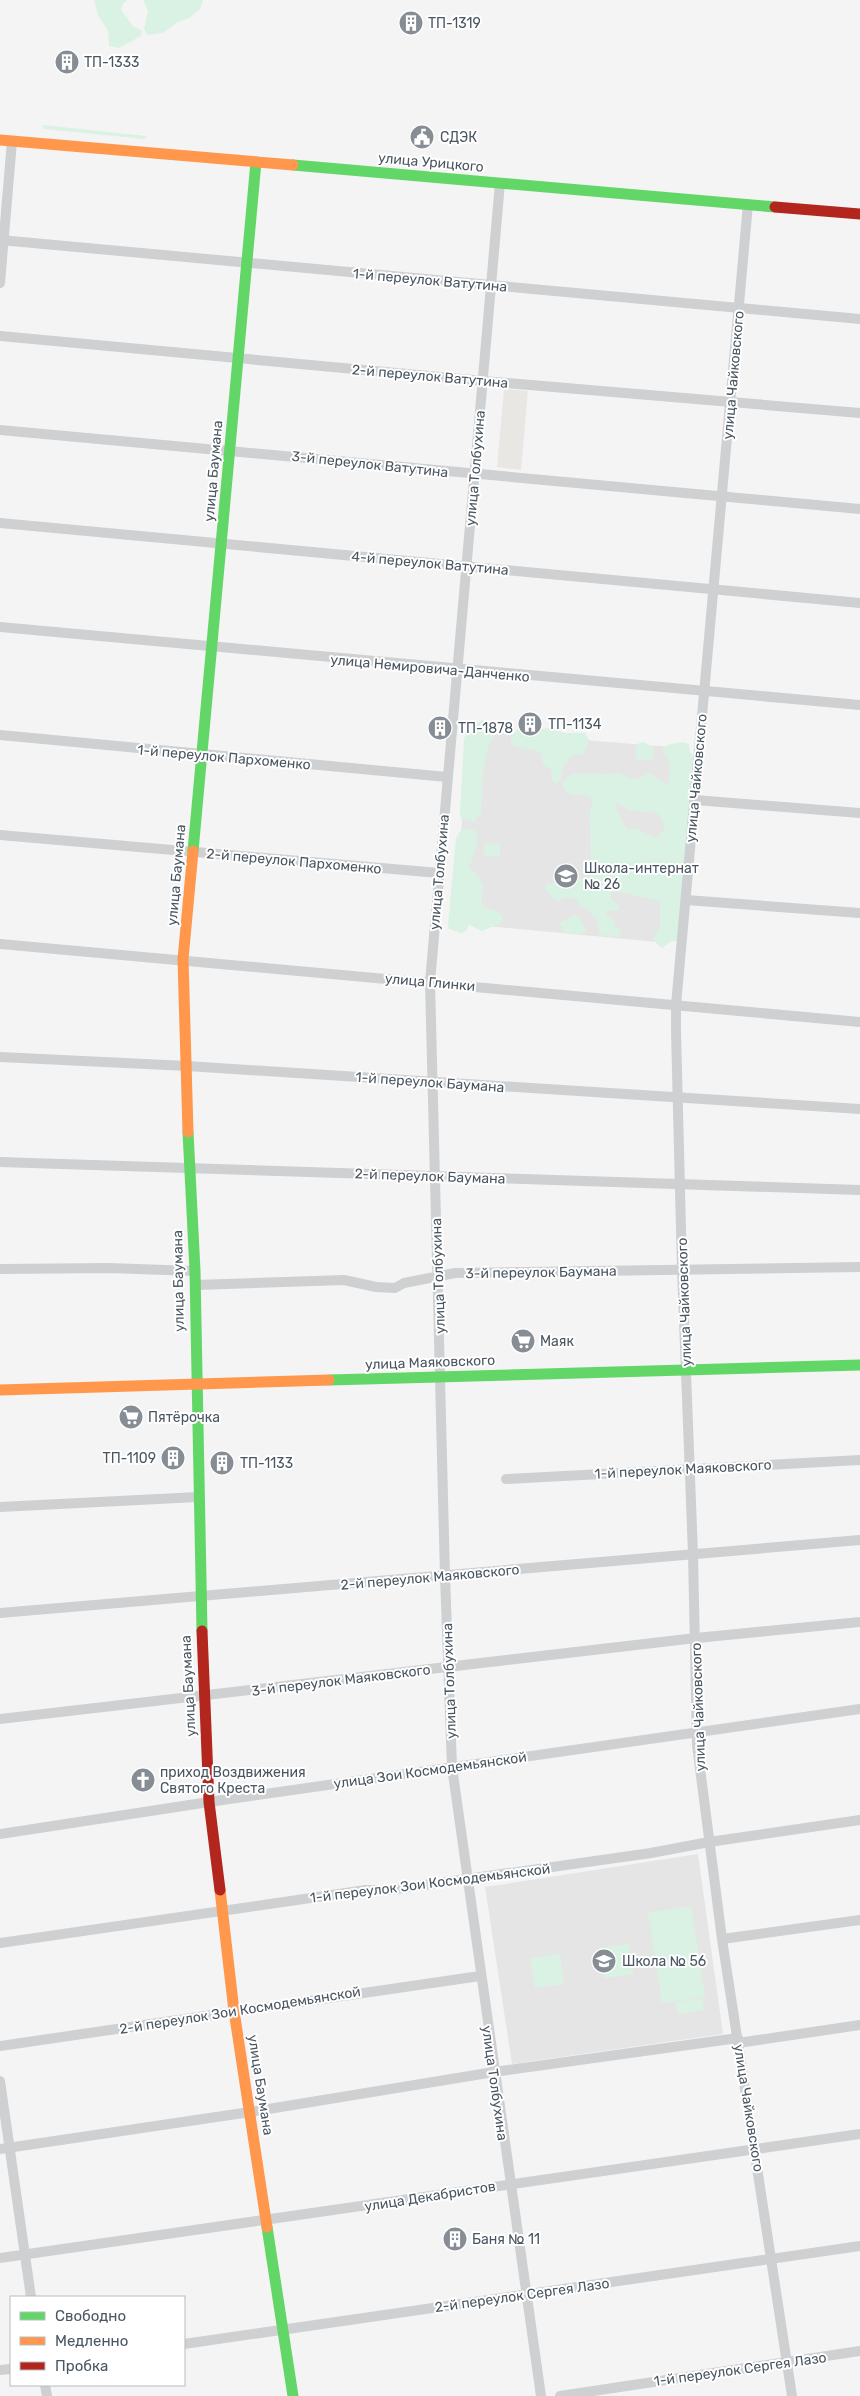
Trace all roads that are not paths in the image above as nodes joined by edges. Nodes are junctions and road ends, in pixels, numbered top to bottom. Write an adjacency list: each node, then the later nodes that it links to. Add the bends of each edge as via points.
1 (0, 140): 2 (street, улица Урицкого)
2 (12, 141): 3 (street, улица Урицкого); 7 (street)
3 (256, 162): 4 (street, улица Урицкого); 8 (street, улица Баумана)
4 (500, 183): 5 (street, улица Урицкого); 10 (street, улица Толбухина)
5 (748, 204): 6 (street, улица Урицкого); 11 (street, улица Чайковского)
6 (860, 214)
7 (2, 241): 8 (street, 1-й переулок Ватутина); 9 (street)
8 (246, 264): 10 (street, 1-й переулок Ватутина); 14 (street, улица Баумана)
9 (0, 283)
10 (491, 286): 11 (street, 1-й переулок Ватутина); 15 (street, улица Толбухина)
11 (739, 309): 12 (street, 1-й переулок Ватутина); 16 (street, улица Чайковского)
12 (860, 319)
13 (0, 336): 14 (street, 2-й переулок Ватутина)
14 (238, 358): 15 (street, 2-й переулок Ватутина); 19 (street, улица Баумана)
15 (483, 381): 16 (street, 2-й переулок Ватутина); 20 (street, улица Толбухина)
16 (730, 401): 17 (street, 2-й переулок Ватутина); 21 (street, улица Чайковского)
17 (860, 413)
18 (0, 430): 19 (street, 3-й переулок Ватутина)
19 (230, 450): 20 (street, 3-й переулок Ватутина); 24 (street, улица Баумана)
20 (475, 474): 21 (street, 3-й переулок Ватутина); 25 (street, улица Толбухина)
21 (721, 495): 22 (street, 3-й переулок Ватутина); 26 (street, улица Чайковского)
22 (860, 509)
23 (0, 523): 24 (street, 4-й переулок Ватутина)
24 (221, 543): 25 (street, 4-й переулок Ватутина); 29 (street, улица Баумана)
25 (466, 566): 26 (street, 4-й переулок Ватутина); 30 (street, улица Толбухина)
26 (713, 589): 27 (street, 4-й переулок Ватутина); 31 (street, улица Чайковского)
27 (860, 603)
28 (0, 627): 29 (street, улица Немировича-Данченко)
29 (212, 648): 30 (street, улица Немировича-Данченко); 34 (street, улица Баумана)
30 (457, 670): 31 (street, улица Немировича-Данченко); 35 (street, улица Толбухина)
31 (704, 692): 32 (street, улица Немировича-Данченко); 36 (street, улица Чайковского)
32 (860, 705)
33 (0, 736): 34 (street, 1-й переулок Пархоменко)
34 (202, 755): 35 (street, 1-й переулок Пархоменко); 39 (street, улица Баумана)
35 (447, 776): 40 (street, улица Толбухина)
36 (695, 800): 37 (street); 41 (street, улица Чайковского)
37 (860, 813)
38 (0, 835): 39 (street, 2-й переулок Пархоменко)
39 (193, 852): 40 (street, 2-й переулок Пархоменко); 44 (street, улица Баумана)
40 (439, 873): 45 (street, улица Толбухина)
41 (686, 900): 42 (street); 46 (street, улица Чайковского)
42 (860, 913)
43 (0, 944): 44 (street, улица Глинки)
44 (183, 959): 45 (street, улица Глинки); 49 (street, улица Баумана)
45 (430, 982): 46 (street, улица Глинки); 50 (street, улица Толбухина)
46 (676, 1005): 47 (street, улица Глинки); 51 (street, улица Чайковского)
47 (860, 1022)
48 (0, 1057): 49 (street, 1-й переулок Баумана)
49 (187, 1066): 50 (street, 1-й переулок Баумана); 54 (street, улица Баумана)
50 (432, 1082): 51 (street, 1-й переулок Баумана); 55 (street, улица Толбухина)
51 (678, 1098): 52 (street, 1-й переулок Баумана); 56 (street, улица Чайковского)
52 (860, 1108)
53 (0, 1162): 54 (street, 2-й переулок Баумана)
54 (189, 1167): 55 (street, 2-й переулок Баумана); 61 (street, улица Баумана)
55 (435, 1177): 56 (street, 2-й переулок Баумана); 62 (street, улица Толбухина)
56 (680, 1185): 57 (street, 2-й переулок Баумана); 60 (street, улица Чайковского)
57 (860, 1190)
58 (860, 1267): 60 (street, 3-й переулок Баумана)
59 (0, 1269): 61 (street)
60 (682, 1269): 62 (street, 3-й переулок Баумана); 65 (street, улица Чайковского)
61 (195, 1271): 63 (street, улица Баумана)
62 (438, 1276): 63 (street, 3-й переулок Баумана, via 404,1282 395,1288 344,1280); 66 (street, улица Толбухина)
63 (195, 1285): 67 (street, улица Баумана)
64 (860, 1366): 65 (street, улица Маяковского)
65 (686, 1369): 66 (street, улица Маяковского); 70 (street, улица Чайковского)
66 (441, 1377): 67 (street, улица Маяковского); 76 (street, улица Толбухина)
67 (195, 1384): 68 (street, улица Маяковского); 72 (street, улица Баумана)
68 (0, 1390)
69 (860, 1460): 70 (street, 1-й переулок Маяковского)
70 (690, 1468): 71 (street, 1-й переулок Маяковского); 75 (street, улица Чайковского)
71 (506, 1479)
72 (198, 1497): 73 (street); 77 (street, улица Баумана)
73 (0, 1507)
74 (860, 1540): 75 (street, 2-й переулок Маяковского)
75 (693, 1554): 76 (street, 2-й переулок Маяковского); 80 (street, улица Чайковского)
76 (445, 1576): 77 (street, 2-й переулок Маяковского); 81 (street, улица Толбухина)
77 (200, 1596): 78 (street, 2-й переулок Маяковского); 82 (street, улица Баумана)
78 (0, 1613)
79 (860, 1622): 80 (street, 3-й переулок Маяковского)
80 (696, 1638): 81 (street, 3-й переулок Маяковского); 85 (street, улица Чайковского)
81 (448, 1668): 82 (street, 3-й переулок Маяковского); 86 (street, улица Толбухина)
82 (203, 1696): 84 (street, 3-й переулок Маяковского); 87 (street, улица Баумана)
83 (860, 1709): 85 (street, улица Зои Космодемьянской)
84 (0, 1719)
85 (697, 1731): 86 (street, улица Зои Космодемьянской); 90 (street, улица Чайковского)
86 (452, 1767): 87 (street, улица Зои Космодемьянской); 91 (street, улица Толбухина)
87 (209, 1802): 89 (street, улица Зои Космодемьянской); 92 (street, улица Баумана)
88 (860, 1820): 90 (street, 1-й переулок Зои Космодемьянской)
89 (0, 1834)
90 (709, 1842): 91 (street, 1-й переулок Зои Космодемьянской, via 621,1858); 94 (street, улица Чайковского)
91 (467, 1878): 92 (street, 1-й переулок Зои Космодемьянской); 96 (street, улица Толбухина)
92 (222, 1912): 95 (street, 1-й переулок Зои Космодемьянской); 97 (street, улица Баумана)
93 (860, 1920): 94 (street)
94 (722, 1939): 99 (street, улица Чайковского)
95 (0, 1943)
96 (480, 1976): 97 (street, 2-й переулок Зои Космодемьянской); 101 (street, улица Толбухина)
97 (234, 2011): 100 (street, 2-й переулок Зои Космодемьянской); 103 (street, улица Баумана)
98 (860, 2025): 99 (street)
99 (738, 2041): 101 (street); 106 (street, улица Чайковского)
100 (0, 2046)
101 (494, 2072): 103 (street); 107 (street, улица Толбухина)
102 (0, 2081): 105 (street)
103 (250, 2112): 105 (street); 108 (street, улица Баумана)
104 (860, 2134): 106 (street, улица Декабристов)
105 (5, 2148): 110 (street)
106 (755, 2149): 107 (street, улица Декабристов); 112 (street, улица Чайковского)
107 (510, 2184): 108 (street, улица Декабристов); 113 (street, улица Толбухина)
108 (266, 2222): 110 (street, улица Декабристов); 115 (street, улица Баумана)
109 (860, 2246): 112 (street, 2-й переулок Сергея Лазо)
110 (24, 2254): 111 (street, улица Декабристов); 114 (street)
111 (0, 2258)
112 (772, 2258): 113 (street, 2-й переулок Сергея Лазо); 118 (street, улица Чайковского)
113 (528, 2294): 115 (street, 2-й переулок Сергея Лазо); 120 (street, улица Толбухина)
114 (31, 2296)
115 (283, 2330): 116 (street, 2-й переулок Сергея Лазо); 119 (street, улица Баумана)
116 (185, 2344)
117 (860, 2352): 118 (street, 1-й переулок Сергея Лазо)
118 (787, 2362): 121 (street, 1-й переулок Сергея Лазо); 122 (street, улица Чайковского)
119 (293, 2396)
120 (541, 2396)
121 (560, 2396)
122 (792, 2396)

